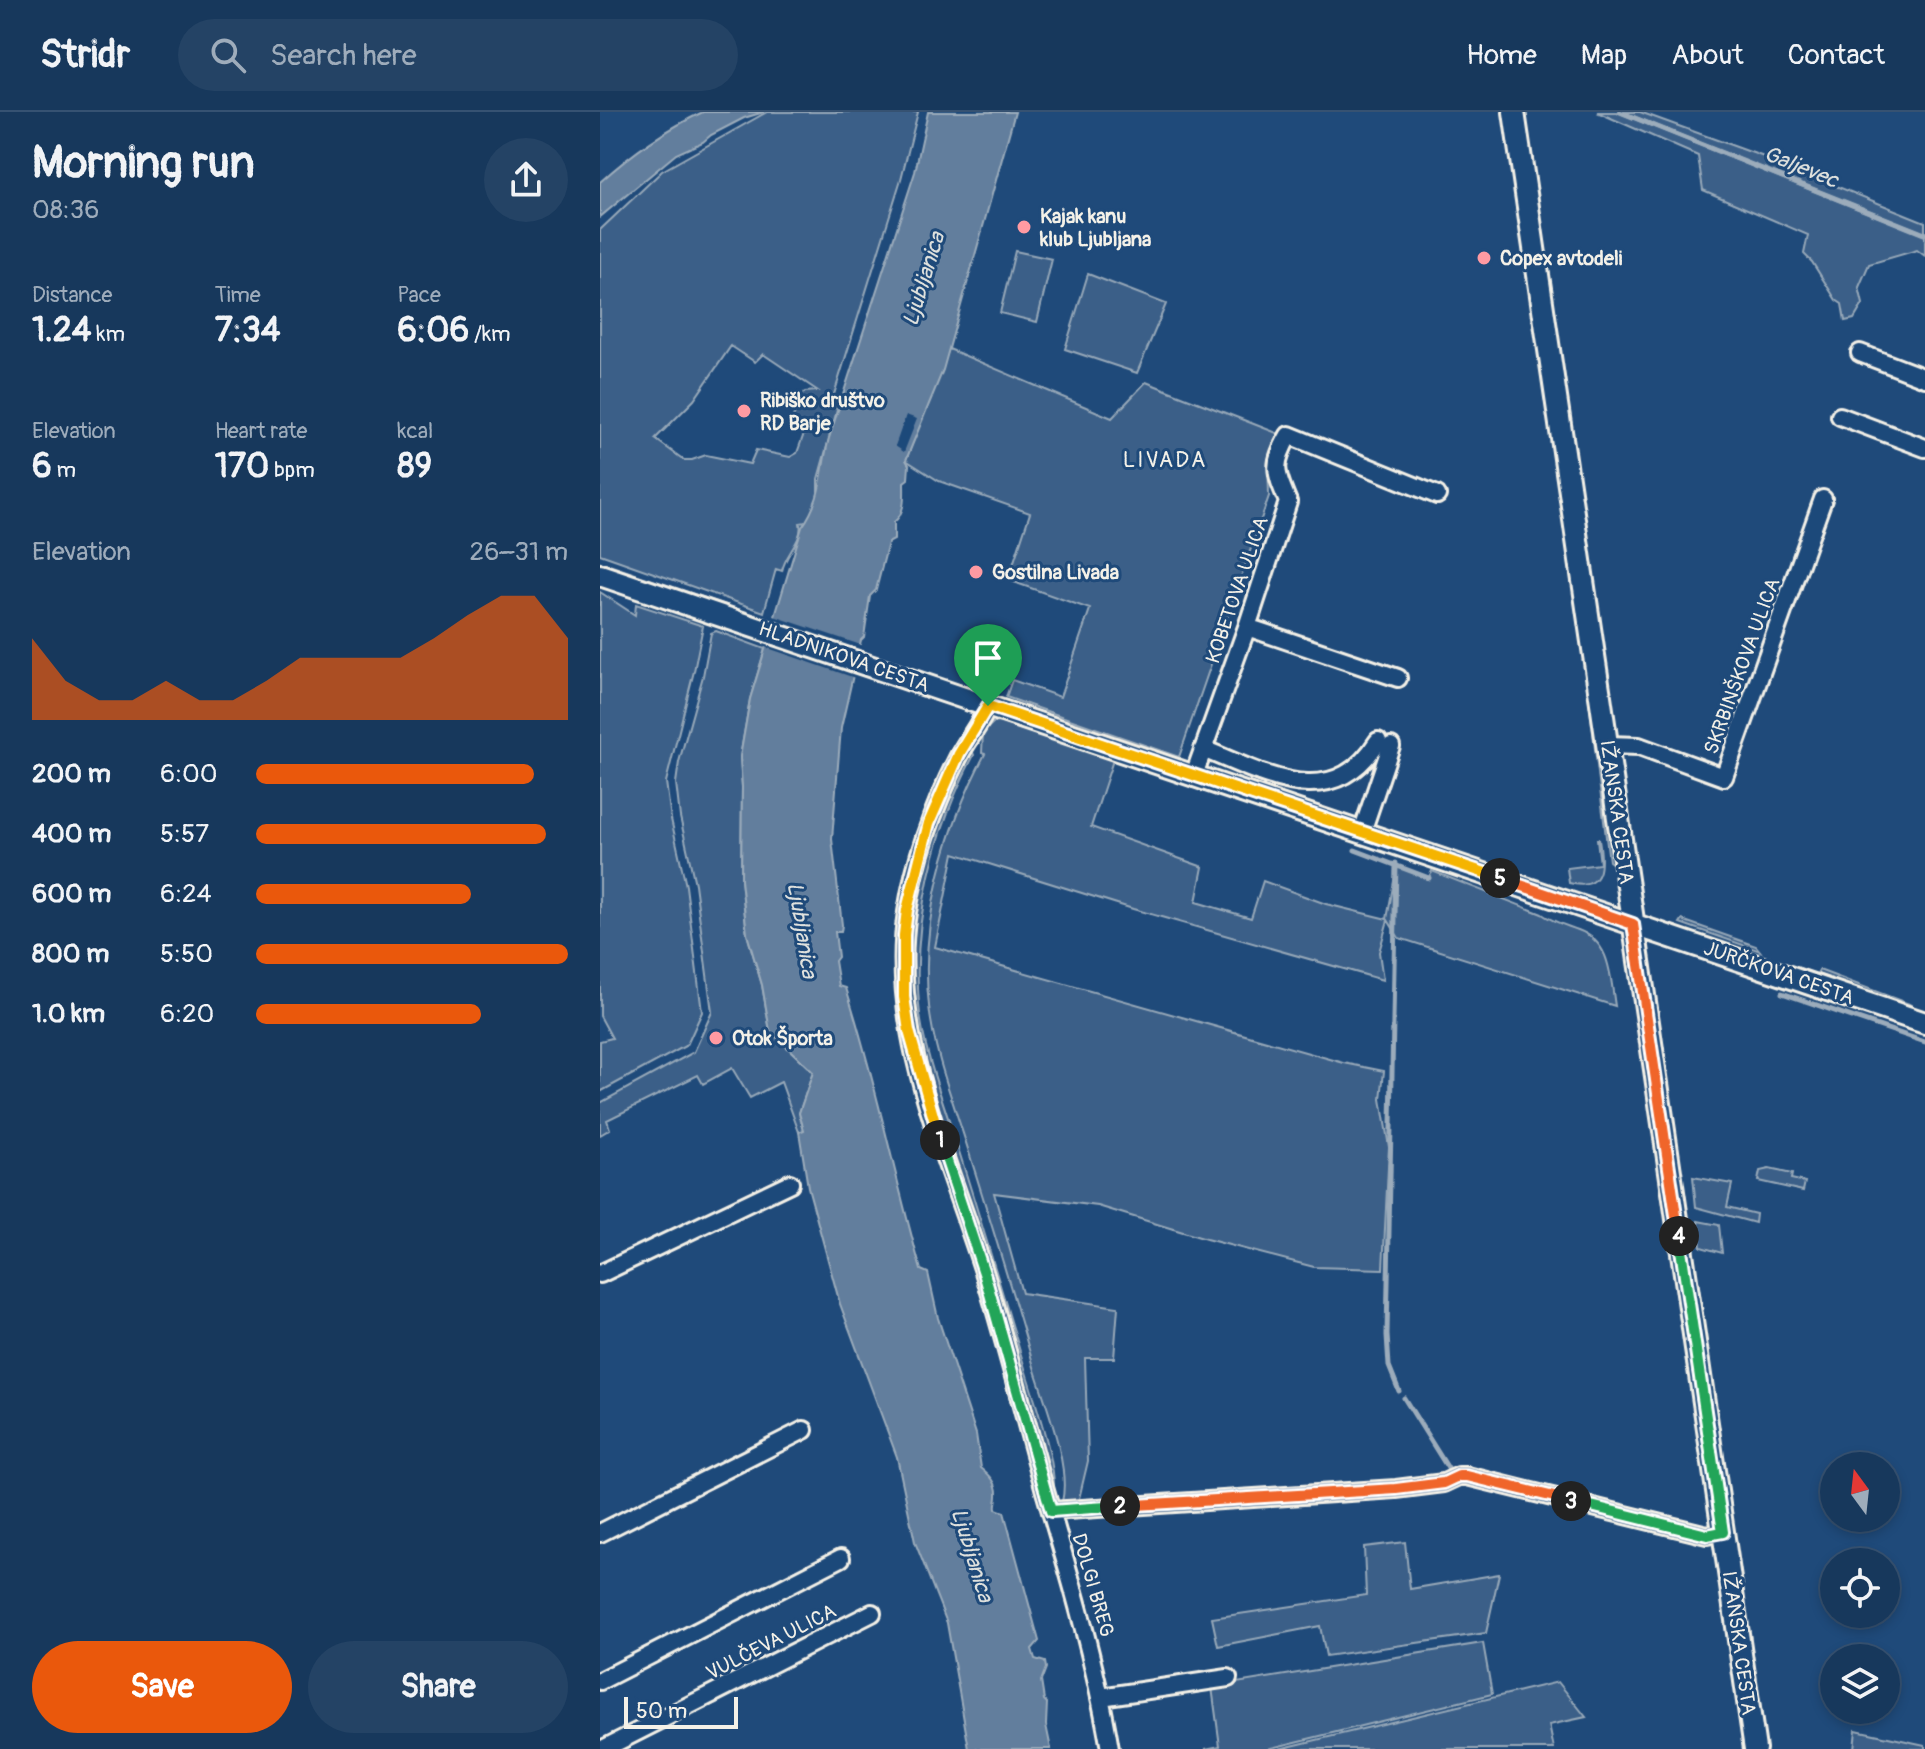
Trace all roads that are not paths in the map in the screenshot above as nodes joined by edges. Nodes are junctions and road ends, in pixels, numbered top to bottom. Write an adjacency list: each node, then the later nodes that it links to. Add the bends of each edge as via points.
1 (1514, 112): 12 (main road, IŽANSKA CESTA)
2 (1860, 353): 3 (street)
3 (1925, 378)
4 (1840, 416): 5 (street)
5 (1925, 448)
6 (1437, 495): 9 (street, KOBETOVA ULICA, via 1289,435 1276,458 1288,502)
7 (1823, 499): 12 (street, SKRBINŠKOVA ULICA, via 1724,777 1639,746)
8 (600, 575): 11 (main road, HLADNIKOVA CESTA)
9 (1247, 627): 10 (street); 13 (street, KOBETOVA ULICA)
10 (1398, 678)
11 (988, 706): 14 (main road, HLADNIKOVA CESTA); 21 (street, DOLGI BREG, via 959,754 929,823 907,910 904,997 920,1071)
12 (1608, 745): 16 (main road, IŽANSKA CESTA)
13 (1203, 749): 14 (street, KOBETOVA ULICA); 15 (street, via 1317,785 1352,771 1384,744)
14 (1194, 775): 15 (main road, HLADNIKOVA CESTA)
15 (1362, 832): 16 (main road, HLADNIKOVA CESTA)
16 (1633, 924): 17 (main road, JURČKOVA CESTA); 22 (main road, IŽANSKA CESTA)
17 (1925, 1023)
18 (790, 1183): 19 (street)
19 (600, 1274)
20 (804, 1430): 23 (street)
21 (1051, 1511): 22 (street, via 1411,1488 1467,1476 1707,1535); 28 (street, DOLGI BREG)
22 (1723, 1532): 31 (main road, IŽANSKA CESTA)
23 (600, 1533)
24 (841, 1558): 27 (street)
25 (872, 1613): 29 (street, VULČEVA ULICA)
26 (1228, 1678): 28 (street)
27 (600, 1681)
28 (1101, 1697): 30 (street, DOLGI BREG)
29 (603, 1749)
30 (1110, 1749)
31 (1755, 1749)

